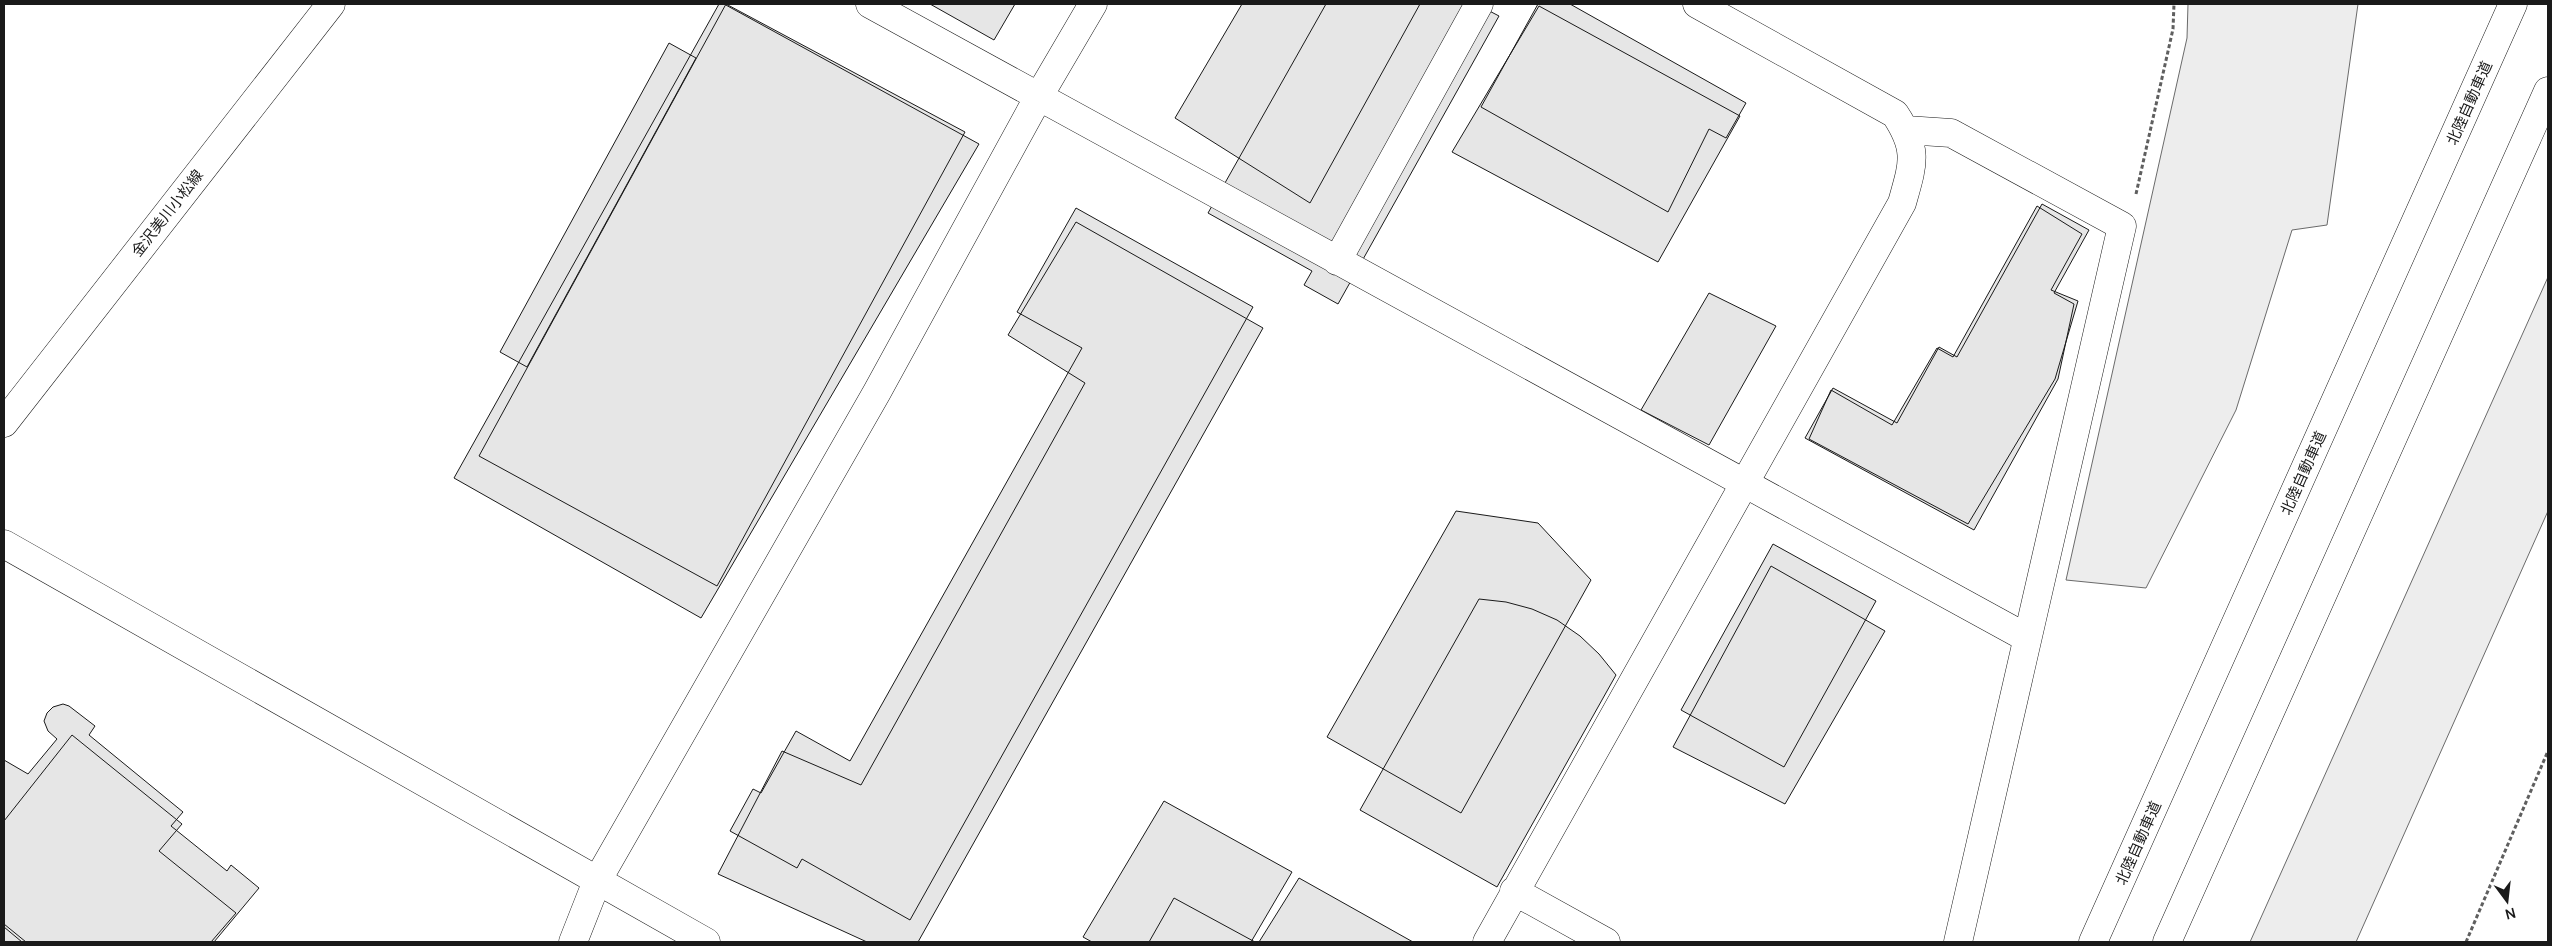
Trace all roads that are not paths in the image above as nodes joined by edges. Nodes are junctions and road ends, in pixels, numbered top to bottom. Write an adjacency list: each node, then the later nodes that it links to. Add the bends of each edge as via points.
1 (331, 4): 11 (main road, 金沢美川小松線)
2 (870, 4): 8 (main road)
3 (1093, 4): 8 (main road)
4 (1480, 4): 10 (main road)
5 (1697, 4): 9 (main road, via 1895,114)
6 (2513, 4): 22 (main road, 北陸自動車道)
7 (2548, 91): 23 (main road)
8 (1039, 96): 10 (main road); 15 (main road, via 877,392)
9 (1906, 130): 12 (main road, via 1914,163 1902,203); 14 (main road, via 1952,133 2122,226)
10 (1337, 260): 12 (main road)
11 (4, 423)
12 (1744, 484): 14 (main road); 16 (main road)
13 (4, 544): 15 (main road)
14 (2027, 638): 21 (main road)
15 (598, 881): 17 (main road); 18 (main road)
16 (1514, 891): 19 (main road); 20 (main road)
17 (573, 942)
18 (706, 942)
19 (1487, 942)
20 (1606, 942)
21 (1958, 942)
22 (2093, 942)
23 (2167, 942)

